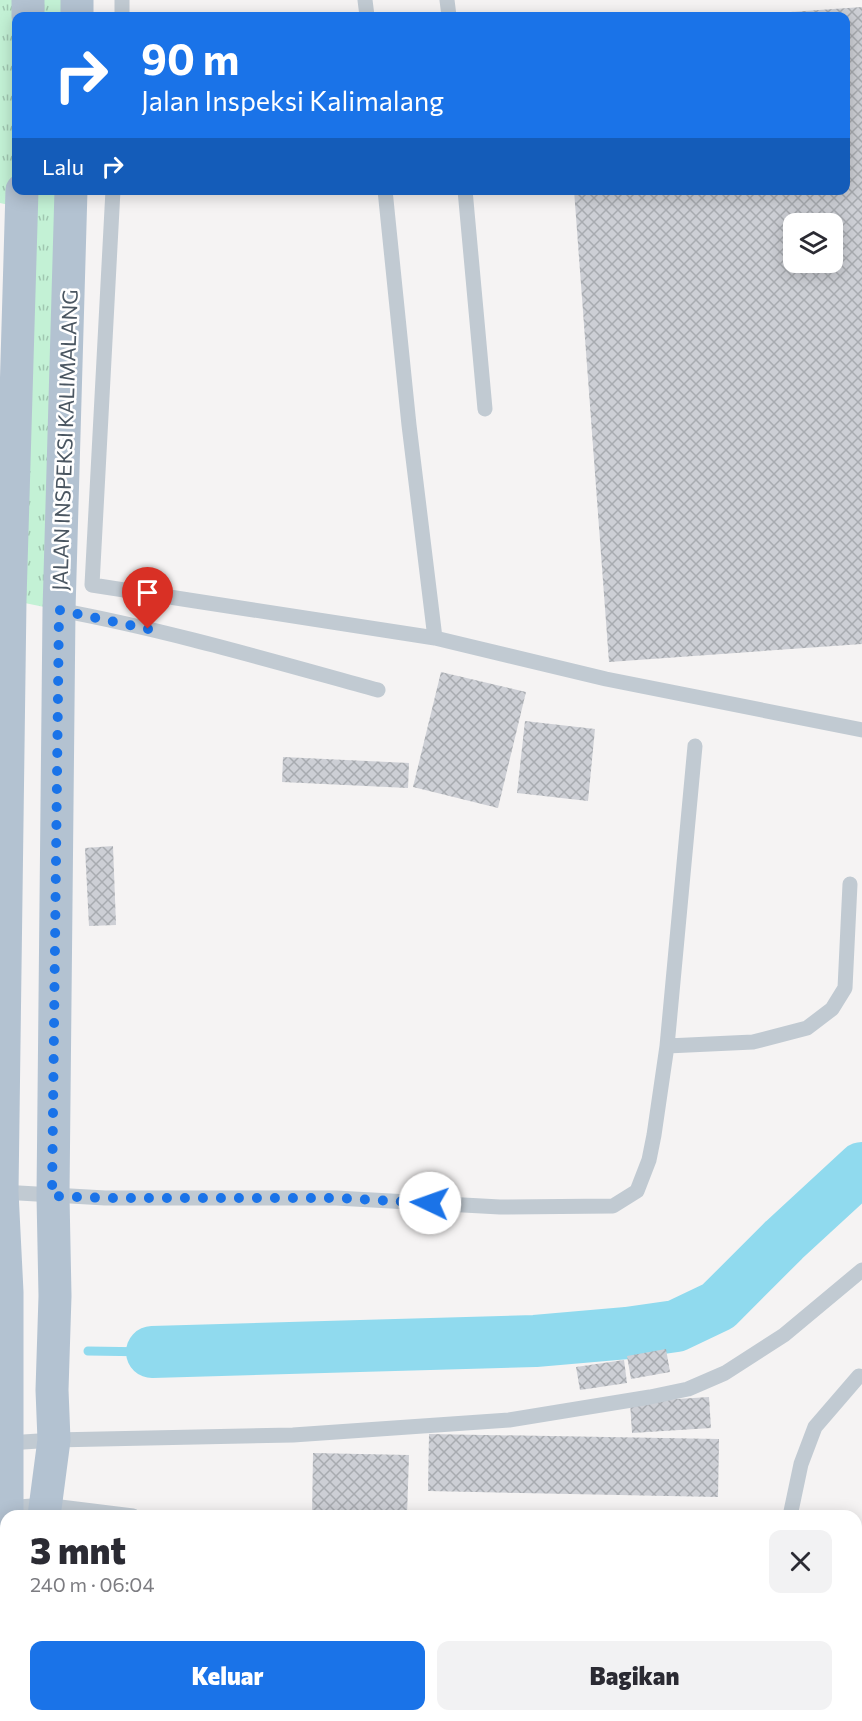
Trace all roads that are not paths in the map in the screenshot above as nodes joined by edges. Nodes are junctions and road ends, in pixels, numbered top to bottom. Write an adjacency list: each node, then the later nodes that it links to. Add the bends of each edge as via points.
1 (22, 195): 14 (main road, via 10,600)
2 (71, 195): 7 (main road, JALAN INSPEKSI KALIMALANG)
3 (113, 195): 8 (lane, via 92,585)
4 (386, 195): 8 (lane)
5 (465, 195): 6 (lane)
6 (485, 409)
7 (59, 610): 9 (lane, via 105,618); 15 (main road, JALAN INSPEKSI KALIMALANG)
8 (435, 638): 10 (lane, via 606,679)
9 (378, 690)
10 (862, 730)
11 (695, 746): 13 (lane)
12 (850, 884): 13 (lane, via 845,988 832,1009 807,1028 753,1042)
13 (667, 1046): 15 (lane, via 649,1160 637,1191 614,1206 500,1207 336,1198)
14 (2, 1192): 15 (lane); 19 (main road)
15 (52, 1196): 18 (main road, JALAN INSPEKSI KALIMALANG)
16 (862, 1270): 18 (lane, via 784,1335 725,1373 688,1389 650,1397 509,1420 293,1435)
17 (859, 1376): 22 (lane, via 815,1427 801,1464)
18 (54, 1440): 19 (lane); 21 (main road, JALAN INSPEKSI KALIMALANG)
19 (8, 1443): 20 (main road)
20 (7, 1510)
21 (44, 1510)
22 (791, 1510)

